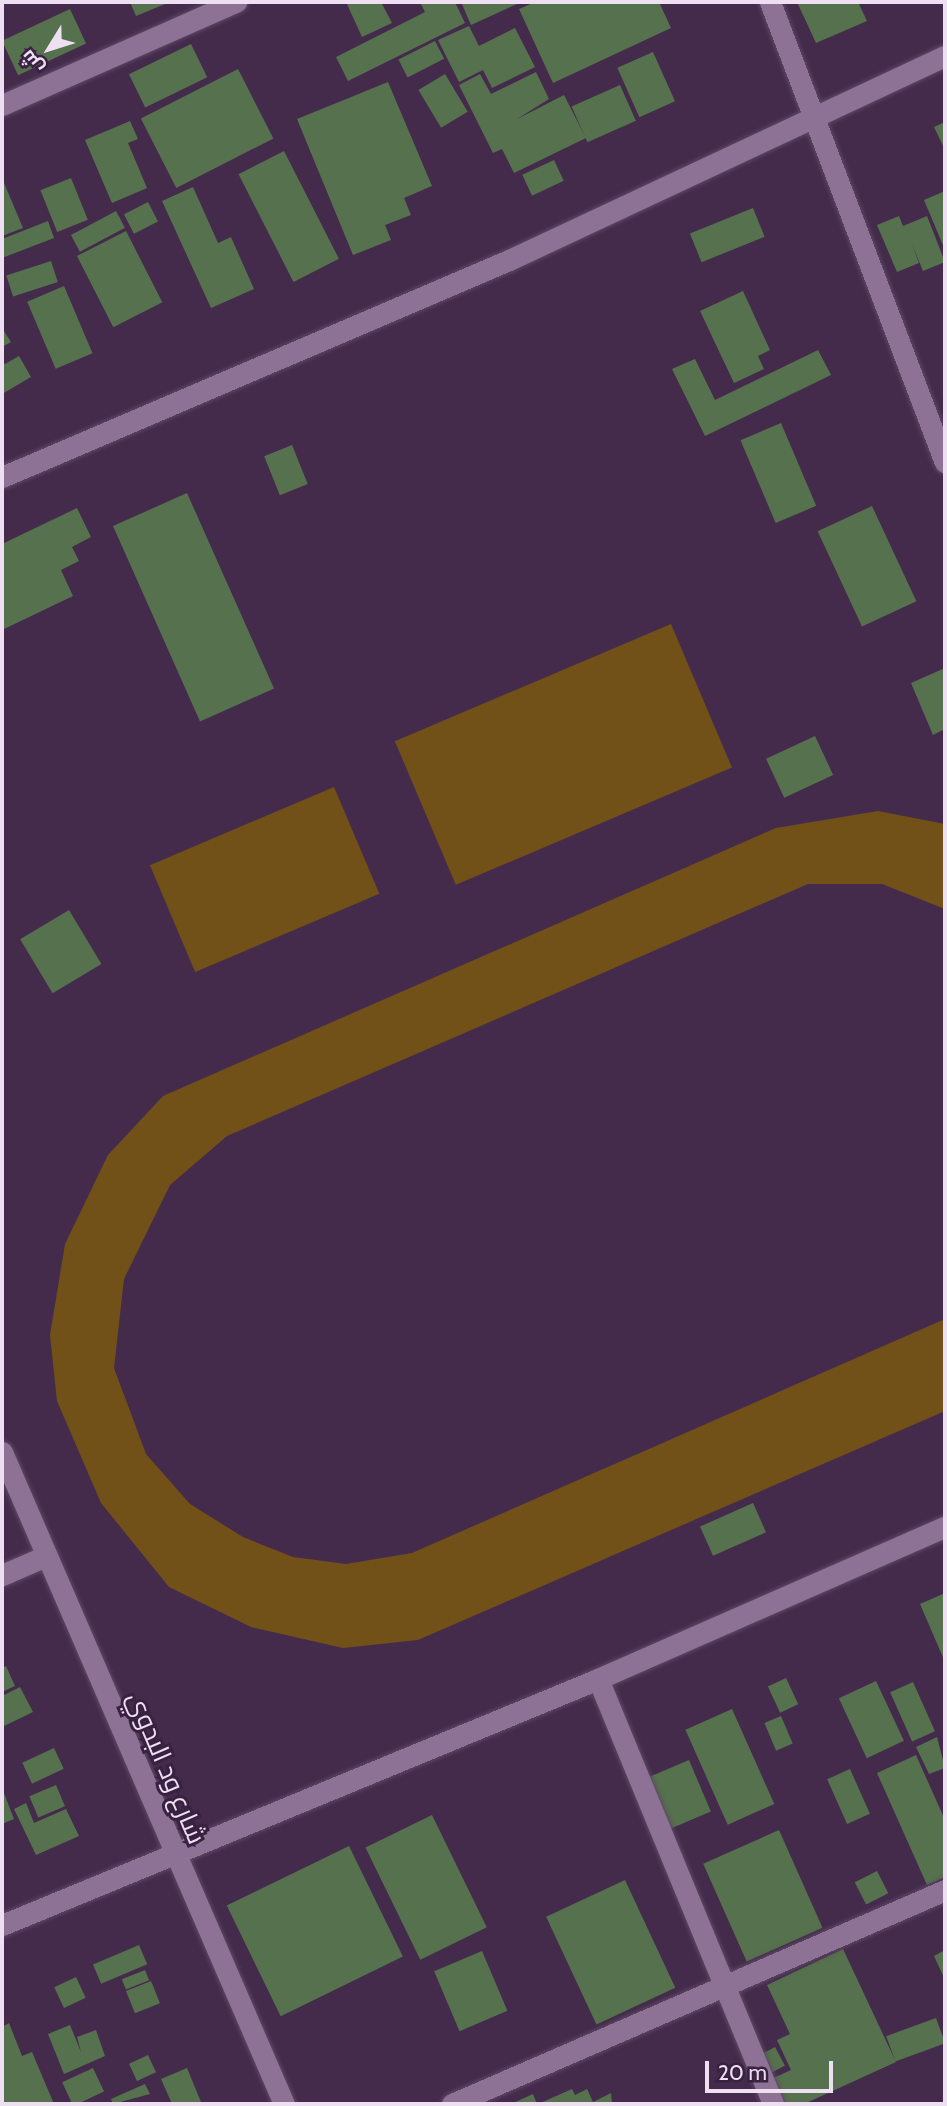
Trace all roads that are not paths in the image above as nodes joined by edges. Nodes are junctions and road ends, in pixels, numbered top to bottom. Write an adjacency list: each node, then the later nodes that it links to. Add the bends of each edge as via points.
1 (236, 2): 4 (street)
2 (770, 2): 5 (street)
3 (945, 56): 5 (street)
4 (2, 105)
5 (816, 113): 6 (street); 8 (street, via 509,260)
6 (937, 423): 7 (street)
7 (945, 463)
8 (2, 477)
9 (2, 1452): 11 (street, شارع ود البدوي)
10 (945, 1527): 13 (street)
11 (46, 1556): 12 (street); 14 (street, شارع ود البدوي)
12 (2, 1575)
13 (598, 1679): 14 (street); 17 (street)
14 (173, 1854): 16 (street); 18 (street, شارع ود البدوي)
15 (945, 1889): 17 (street)
16 (2, 1925)
17 (722, 1983): 19 (street); 20 (street)
18 (284, 2104)
19 (452, 2104)
20 (773, 2104)

